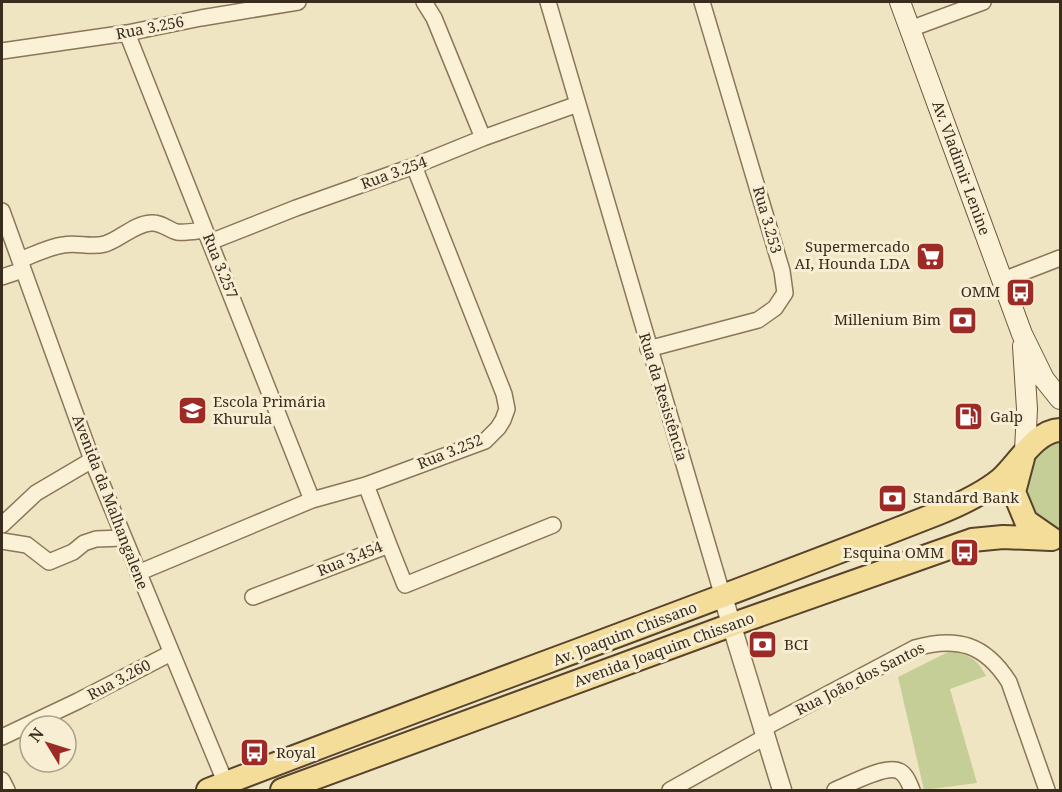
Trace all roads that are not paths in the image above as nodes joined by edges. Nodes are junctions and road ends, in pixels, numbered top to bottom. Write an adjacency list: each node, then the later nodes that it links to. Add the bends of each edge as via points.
1 (298, 2): 8 (street, Rua 3.256)
2 (424, 2): 11 (street)
3 (548, 2): 10 (street, Rua da Resistência)
4 (702, 2): 20 (street, Rua 3.253, via 782,271 785,293 775,308 758,320)
5 (900, 2): 7 (main road, Av. Vladimir Lenine)
6 (983, 2): 7 (street)
7 (910, 28): 18 (main road, Av. Vladimir Lenine)
8 (127, 33): 9 (street, Rua 3.256); 14 (street, Rua 3.257)
9 (2, 51)
10 (578, 104): 11 (street, Rua 3.254); 20 (street, Rua da Resistência)
11 (483, 138): 12 (street, Rua 3.254)
12 (414, 166): 14 (street, Rua 3.254); 25 (street, Rua 3.252, via 507,409 498,428 484,441)
13 (2, 214): 16 (street, Avenida da Malhangalene)
14 (208, 236): 16 (street, Rua 3.254, via 174,231 154,222 105,243 61,245); 26 (street, Rua 3.257)
15 (1060, 258): 18 (street)
16 (21, 265): 17 (street, Rua 3.254); 24 (street, Avenida da Malhangalene)
17 (2, 277)
18 (1006, 289): 19 (main road, Av. Vladimir Lenine)
19 (1022, 334): 21 (main road, Av. Vladimir Lenine, via 1044,379); 23 (main road, Av. Vladimir Lenine)
20 (648, 349): 35 (street, Rua da Resistência)
21 (1060, 399)
22 (1060, 430): 23 (main road, Av. Joaquim Chissano, via 1053,430)
23 (1025, 451): 30 (main road, via 1014,492 1026,521); 35 (main road, Av. Joaquim Chissano, via 1001,479 964,503)
24 (92, 460): 27 (street, via 36,493); 29 (street, Avenida da Malhangalene)
25 (366, 484): 26 (street, Rua 3.252); 32 (street, Rua 3.454)
26 (312, 500): 33 (street, Rua 3.252)
27 (3, 520)
28 (552, 525): 32 (street, via 405,585)
29 (123, 538): 31 (street, via 96,539 49,562 27,545); 33 (street, Avenida da Malhangalene)
30 (1056, 540): 36 (main road, Avenida Joaquim Chissano, via 972,540)
31 (2, 541)
32 (389, 544): 34 (street, Rua 3.454)
33 (138, 573): 37 (street, Avenida da Malhangalene)
34 (253, 597)
35 (723, 597): 36 (street, Rua da Resistência); 41 (main road, Av. Joaquim Chissano)
36 (731, 626): 38 (street, Rua da Resistência); 43 (main road, Avenida Joaquim Chissano)
37 (171, 653): 39 (street, Rua 3.260); 41 (street, Avenida da Malhangalene)
38 (764, 733): 44 (street, Rua João dos Santos); 45 (street, Rua da Resistência); 48 (street, Rua João dos Santos, via 915,648 953,642 974,647 990,657 1009,682)
39 (2, 737)
40 (2, 780): 42 (street)
41 (221, 788)
42 (7, 790)
43 (282, 790)
44 (670, 790)
45 (782, 790)
46 (835, 790): 47 (street, via 893,768 901,771)
47 (912, 790)
48 (1047, 790)

